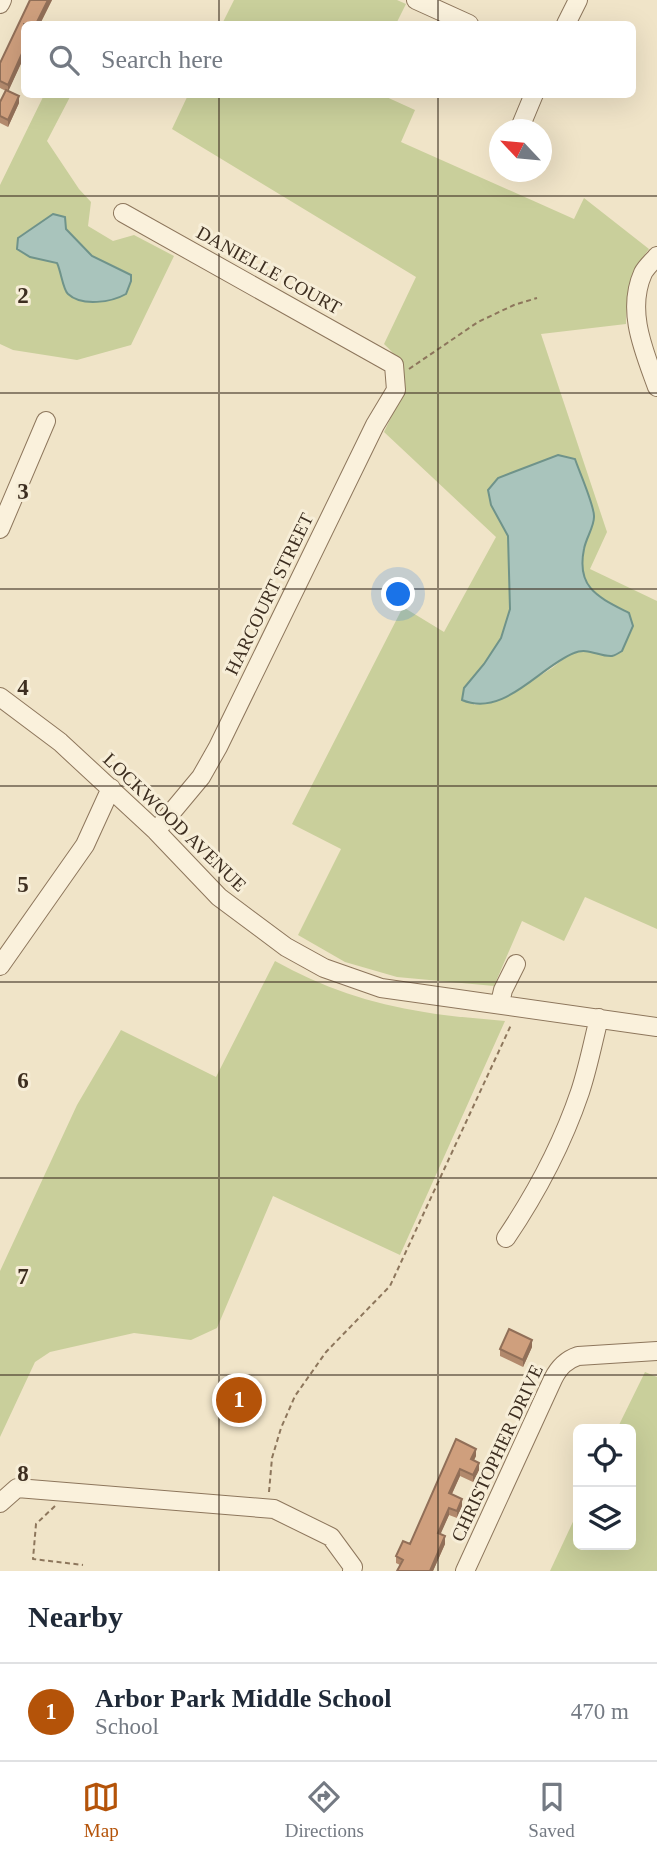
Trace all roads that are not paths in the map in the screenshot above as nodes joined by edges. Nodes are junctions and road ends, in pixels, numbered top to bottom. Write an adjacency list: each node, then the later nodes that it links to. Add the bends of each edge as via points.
1 (416, 0): 3 (street)
2 (578, 0): 4 (street)
3 (462, 21)
4 (568, 21)
5 (532, 98): 6 (street)
6 (524, 119)
7 (122, 213): 9 (street, DANIELLE COURT, via 388,359)
8 (657, 256): 10 (street, via 643,272 635,309)
9 (395, 370): 15 (street, HARCOURT STREET, via 396,390 218,747 201,777)
10 (657, 387)
11 (46, 421): 12 (street)
12 (0, 529)
13 (0, 696): 14 (street, LOCKWOOD AVENUE)
14 (111, 788): 15 (street, LOCKWOOD AVENUE); 17 (street, via 85,845)
15 (156, 831): 18 (street, LOCKWOOD AVENUE, via 219,897 286,947 324,968 381,988)
16 (516, 964): 18 (street)
17 (0, 966)
18 (500, 1003): 19 (street, LOCKWOOD AVENUE)
19 (598, 1018): 20 (street, LOCKWOOD AVENUE); 21 (street, via 581,1090 556,1154)
20 (657, 1027)
21 (506, 1238)
22 (657, 1351): 25 (street, CHRISTOPHER DRIVE, via 578,1356 558,1371)
23 (0, 1503): 24 (street, via 17,1488 274,1509 331,1536)
24 (352, 1571)
25 (465, 1571)

